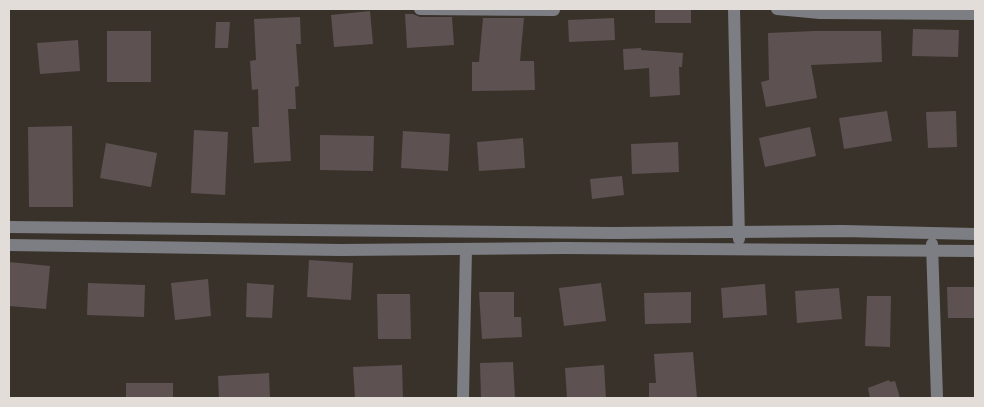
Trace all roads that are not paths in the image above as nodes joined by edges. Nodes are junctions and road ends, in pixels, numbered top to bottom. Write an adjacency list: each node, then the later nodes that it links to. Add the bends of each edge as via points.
1 (420, 9): 4 (street)
2 (734, 9): 7 (street)
3 (777, 9): 5 (street, via 820,13)
4 (554, 10)
5 (975, 14)
6 (9, 226): 7 (street, via 515,233)
7 (739, 231): 8 (street); 11 (street)
8 (932, 234): 9 (street); 14 (street)
9 (975, 234)
10 (9, 245): 12 (street)
11 (740, 248): 12 (street); 14 (street)
12 (466, 249): 15 (street)
13 (975, 251): 14 (street)
14 (932, 252): 16 (street)
15 (463, 398)
16 (937, 398)

